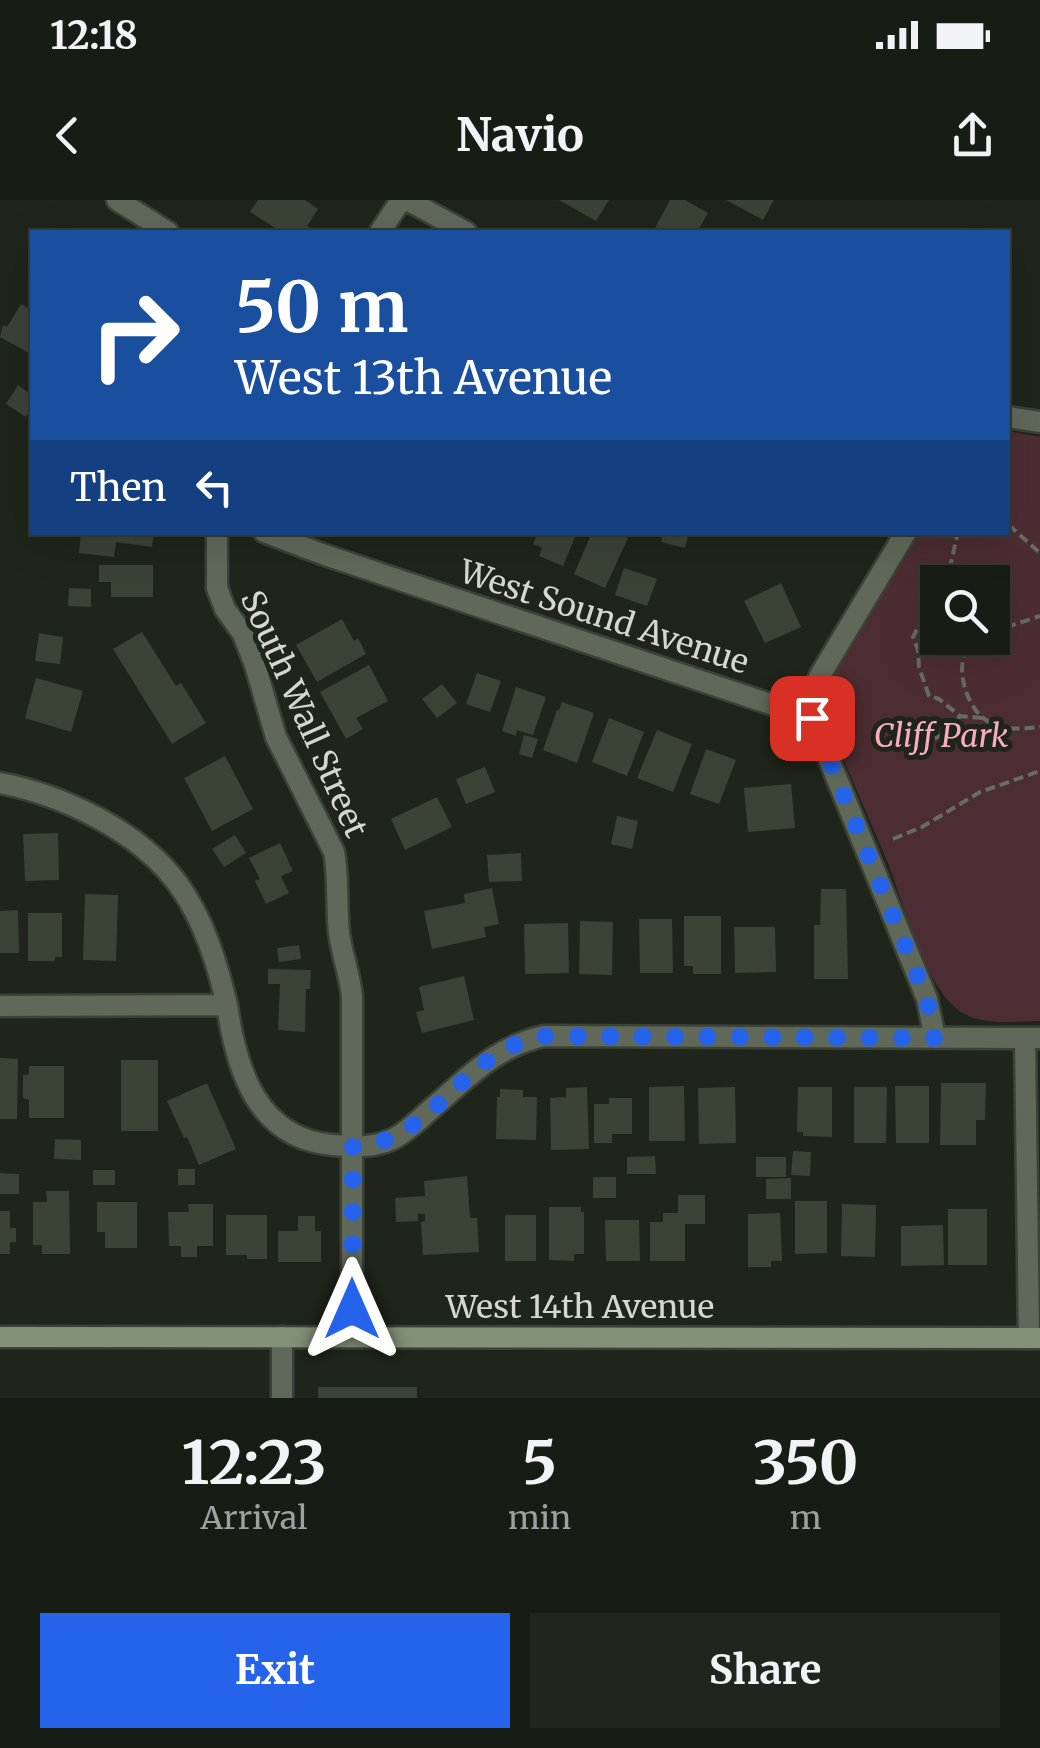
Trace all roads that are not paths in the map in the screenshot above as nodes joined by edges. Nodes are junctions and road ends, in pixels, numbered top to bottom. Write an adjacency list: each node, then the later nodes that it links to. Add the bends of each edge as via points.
1 (117, 200): 3 (street)
2 (404, 200): 4 (street); 5 (street)
3 (165, 230)
4 (382, 230)
5 (462, 230)
6 (1010, 418): 7 (street)
7 (1040, 422)
8 (218, 535): 17 (street, South Wall Street, via 217,588 243,634 276,738 334,852 352,997)
9 (272, 535): 11 (street, West Sound Avenue)
10 (904, 535): 11 (street, via 819,677)
11 (812, 718): 15 (street, via 927,999)
12 (0, 783): 13 (street, via 75,806 136,842 177,883 206,932)
13 (227, 1005): 14 (street); 17 (street, via 256,1101 302,1139)
14 (0, 1006)
15 (934, 1038): 16 (street); 17 (street, via 544,1036 495,1055 394,1138)
16 (1032, 1038): 21 (street)
17 (353, 1147): 19 (street, South Wall Street)
18 (282, 1337): 19 (street, West 14th Avenue); 20 (street, West 14th Avenue); 22 (street)
19 (352, 1337): 21 (street, West 14th Avenue)
20 (0, 1338)
21 (1034, 1338)
22 (282, 1398)

